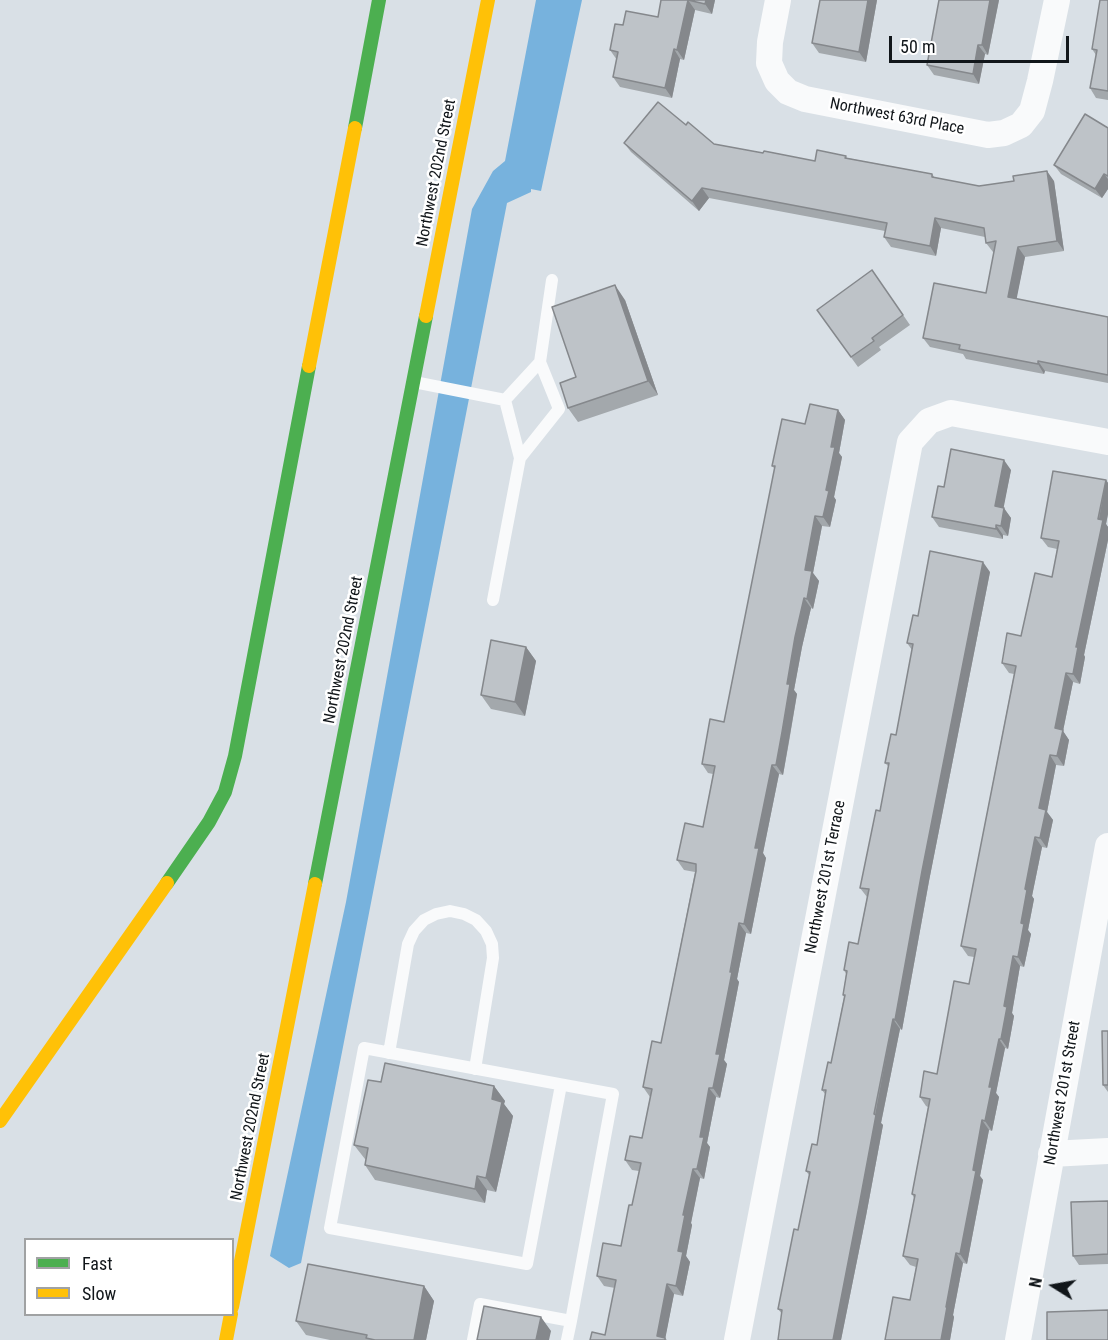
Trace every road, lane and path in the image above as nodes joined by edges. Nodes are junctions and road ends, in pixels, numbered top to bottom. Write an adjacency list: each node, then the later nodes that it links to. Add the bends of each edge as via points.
1 (379, 0): 17 (street, via 225,792 189,852)
2 (488, 0): 7 (street, Northwest 202nd Street)
3 (778, 0): 4 (street, Northwest 63rd Place, via 769,63 777,81 788,92 806,99 988,135 1021,125 1032,111)
4 (1057, 0)
5 (552, 280): 6 (lane)
6 (540, 362): 8 (lane); 10 (lane, via 559,409)
7 (413, 382): 8 (lane); 20 (street, Northwest 202nd Street)
8 (505, 400): 10 (lane)
9 (1108, 442): 26 (street, Northwest 201st Terrace, via 951,413 929,421 910,442)
10 (520, 458): 11 (lane)
11 (493, 600)
12 (1108, 846): 13 (street, Northwest 201st Street)
13 (1106, 873): 19 (street, Northwest 201st Street)
14 (388, 1053): 15 (lane); 15 (lane, via 408,944 424,920 450,911 476,920 492,944); 16 (lane, via 363,1048 330,1228 527,1264)
15 (475, 1069): 16 (lane)
16 (561, 1085): 22 (lane, via 613,1094)
17 (0, 1121)
18 (1108, 1151): 19 (street)
19 (1051, 1154): 27 (street, Northwest 201st Street)
20 (234, 1297)
21 (231, 1316): 23 (street)
22 (571, 1321): 24 (lane, via 480,1304); 25 (lane)
23 (226, 1340)
24 (473, 1340)
25 (567, 1340)
26 (737, 1340)
27 (1018, 1340)

